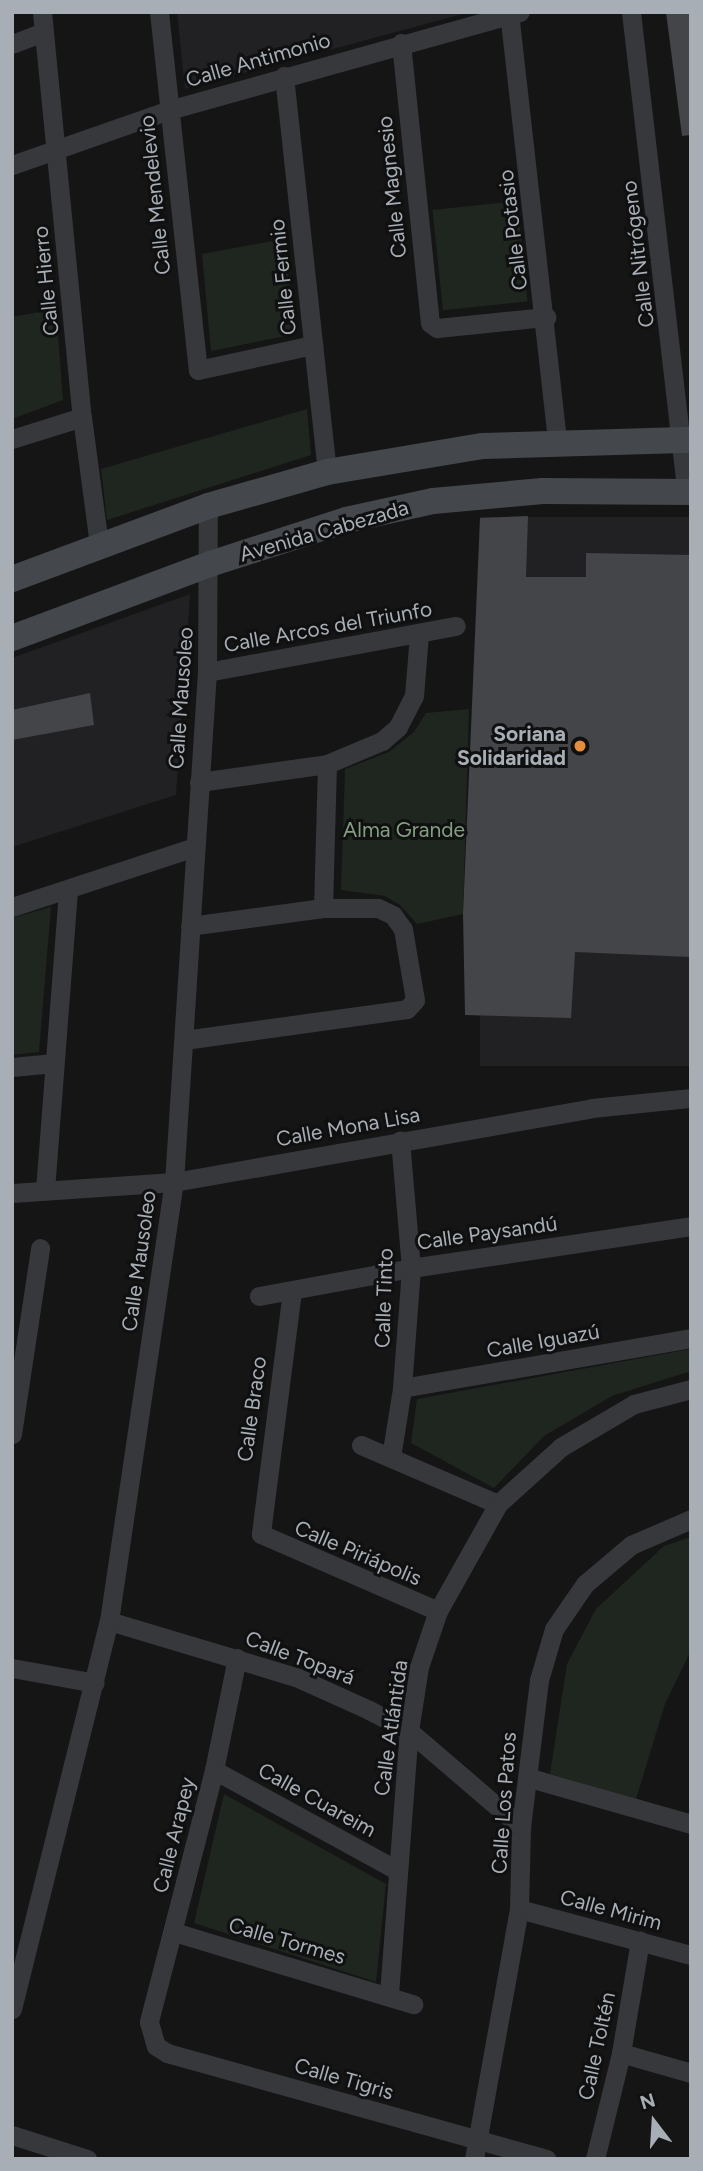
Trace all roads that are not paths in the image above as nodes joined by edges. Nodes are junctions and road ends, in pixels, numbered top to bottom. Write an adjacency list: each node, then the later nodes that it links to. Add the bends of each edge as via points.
1 (41, 12): 5 (street, Calle Hierro)
2 (159, 12): 9 (street, Calle Mendelevio)
3 (631, 12): 16 (street, Calle Nitrógeno)
4 (513, 13): 6 (street, Calle Antimonio); 12 (street, Calle Potasio)
5 (44, 32): 7 (street); 10 (street, Calle Hierro)
6 (401, 43): 8 (street, Calle Antimonio); 12 (street, Calle Magnesio, via 431,326)
7 (12, 44)
8 (284, 76): 9 (street, Calle Antimonio); 13 (street, Calle Fermio)
9 (169, 110): 10 (street, Calle Antimonio); 13 (street, Calle Mendelevio, via 199,371)
10 (56, 147): 11 (street, Calle Antimonio); 14 (street, Calle Hierro)
11 (12, 165)
12 (546, 317): 17 (street, Calle Potasio)
13 (313, 345): 18 (street, Calle Fermio)
14 (82, 417): 15 (street); 21 (street, Calle Hierro)
15 (12, 439)
16 (687, 440): 17 (main road); 19 (street, Calle Nitrógeno)
17 (557, 442): 18 (main road, via 411,456)
18 (327, 472): 20 (main road)
19 (688, 491): 22 (main road, Avenida Cabezada, via 543,491 433,501 346,520)
20 (208, 506): 21 (main road); 22 (street, Calle Mausoleo)
21 (99, 545): 23 (main road)
22 (211, 564): 26 (main road, Avenida Cabezada); 27 (street, Calle Mausoleo)
23 (12, 579)
24 (456, 626): 25 (street, Calle Arcos del Triunfo)
25 (419, 634): 27 (street, Calle Arcos del Triunfo); 28 (street, via 414,696 398,727 382,741)
26 (12, 638)
27 (207, 672): 29 (street, Calle Mausoleo)
28 (327, 764): 29 (street); 33 (street)
29 (199, 782): 30 (street, Calle Mausoleo)
30 (195, 847): 31 (street); 34 (street, Calle Mausoleo)
31 (68, 889): 32 (street); 36 (street)
32 (12, 907)
33 (323, 908): 34 (street); 35 (street, via 378,908 393,915 405,937 413,1006)
34 (190, 926): 35 (street, Calle Mausoleo)
35 (184, 1040): 40 (street, Calle Mausoleo)
36 (54, 1063): 37 (street); 41 (street)
37 (12, 1068)
38 (691, 1098): 39 (street, Calle Mona Lisa, via 592,1108)
39 (400, 1140): 40 (street, Calle Mona Lisa); 45 (street, Calle Tinto)
40 (174, 1182): 41 (street, Calle Mona Lisa); 59 (street, Calle Mausoleo)
41 (45, 1190): 42 (street, Calle Mona Lisa)
42 (12, 1193)
43 (691, 1226): 45 (street, Calle Paysandú)
44 (40, 1248): 48 (street)
45 (411, 1268): 46 (street, Calle Paysandú); 50 (street, Calle Tinto)
46 (292, 1291): 47 (street, Calle Paysandú); 57 (street, Calle Braco)
47 (259, 1296)
48 (21, 1331): 52 (street)
49 (691, 1338): 50 (street, Calle Iguazú)
50 (402, 1388): 54 (street, Calle Tinto)
51 (691, 1389): 55 (street, Calle Atlántida, via 647,1399 595,1423)
52 (12, 1434)
53 (361, 1445): 54 (street)
54 (391, 1457): 55 (street)
55 (498, 1504): 58 (street, Calle Atlántida)
56 (691, 1520): 65 (street, Calle Los Patos, via 631,1545 585,1584 554,1629 539,1680)
57 (261, 1534): 58 (street, Calle Piriápolis)
58 (438, 1611): 63 (street, Calle Atlántida, via 419,1667)
59 (109, 1621): 60 (street, Calle Topará); 62 (street, Calle Mausoleo)
60 (237, 1658): 63 (street, Calle Topará, via 296,1677); 64 (street, Calle Arapey)
61 (12, 1668): 62 (street)
62 (95, 1683): 75 (street, Calle Mausoleo)
63 (409, 1731): 67 (street, Calle Topará); 68 (street, Calle Atlántida)
64 (214, 1770): 68 (street, Calle Cuareim); 70 (street, Calle Arapey)
65 (530, 1778): 66 (street); 67 (street, Calle Los Patos)
66 (691, 1824)
67 (521, 1827): 69 (street, Calle Los Patos)
68 (397, 1870): 73 (street, Calle Atlántida)
69 (519, 1909): 71 (street, Calle Mirim); 80 (street, Calle Los Patos)
70 (174, 1932): 73 (street, Calle Tormes); 76 (street, Calle Arapey)
71 (640, 1941): 72 (street, Calle Mirim); 77 (street, Calle Toltén)
72 (691, 1955)
73 (389, 1994): 74 (street, Calle Tormes)
74 (413, 2004)
75 (12, 2009)
76 (149, 2022): 80 (street, Calle Tigris, via 156,2046 167,2053)
77 (621, 2053): 78 (street); 83 (street, Calle Toltén)
78 (691, 2073)
79 (12, 2135): 81 (street)
80 (476, 2150): 82 (street, Calle Tigris)
81 (87, 2159)
82 (546, 2159)
83 (595, 2159)

